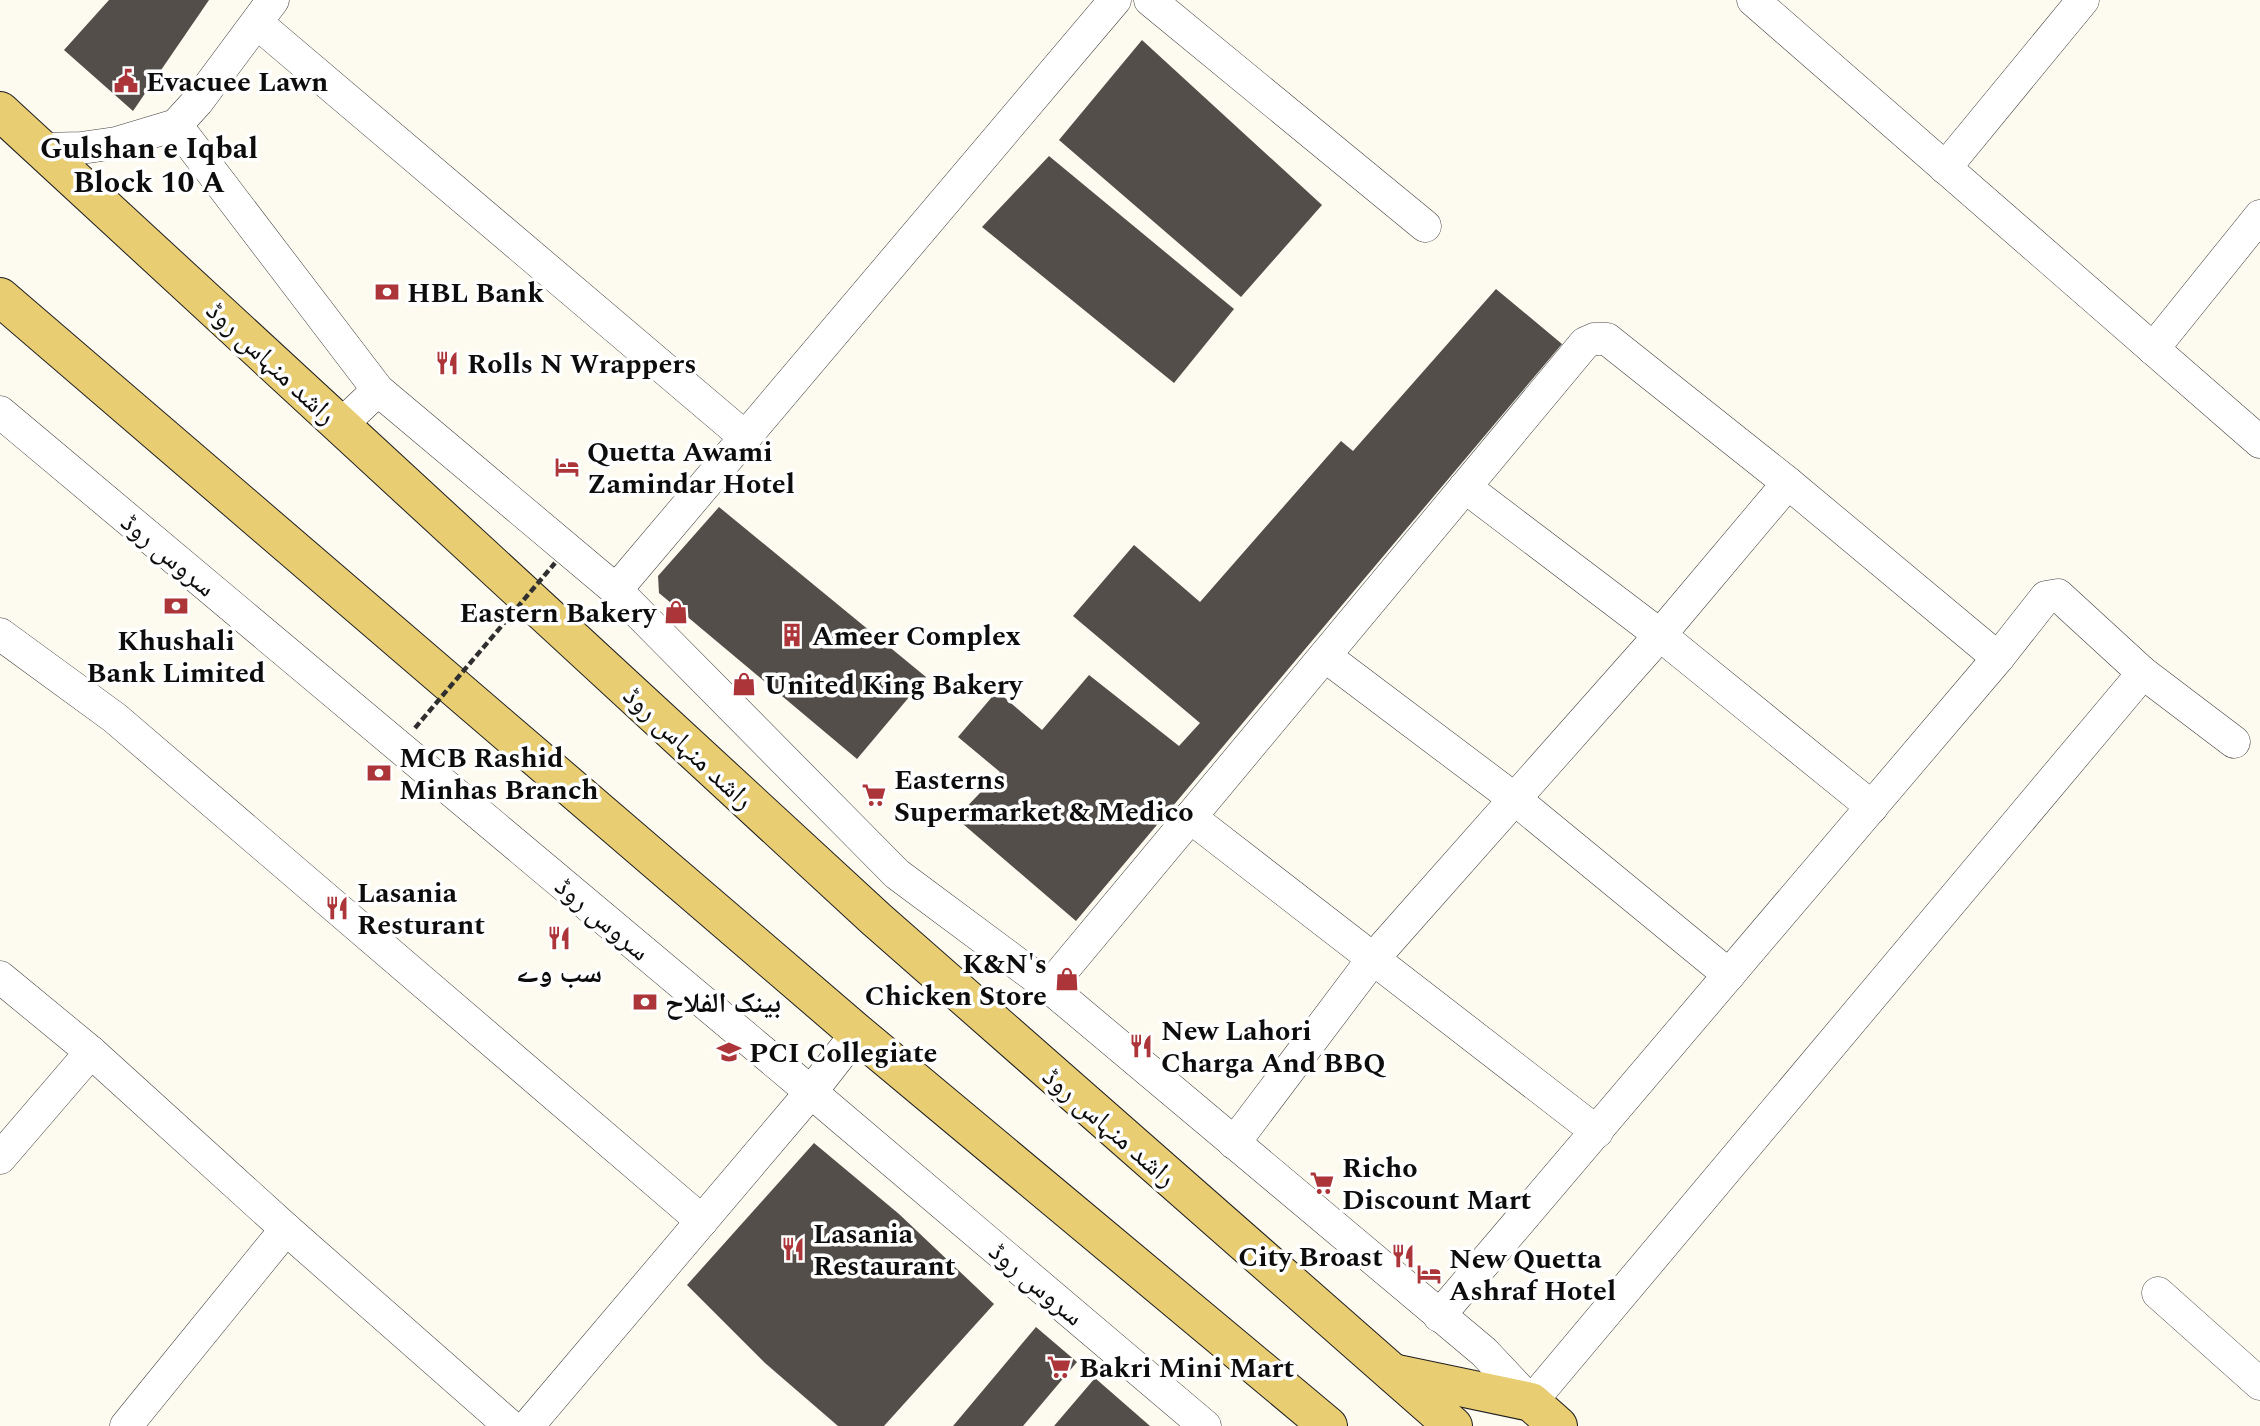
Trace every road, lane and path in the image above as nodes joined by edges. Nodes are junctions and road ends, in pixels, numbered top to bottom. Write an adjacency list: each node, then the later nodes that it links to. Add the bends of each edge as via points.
1 (1115, 0): 17 (street)
2 (1150, 0): 11 (street)
3 (1754, 0): 9 (street)
4 (2083, 0): 9 (street)
5 (265, 12): 7 (street); 17 (street)
6 (0, 111): 8 (main road, راشد منہاس روڈ)
7 (176, 125): 8 (street, via 116,143); 14 (street)
8 (42, 149): 16 (main road, راشد منہاس روڈ)
9 (1945, 168): 13 (street)
10 (2260, 216): 13 (street)
11 (1426, 226)
12 (0, 297): 39 (main road)
13 (2153, 349): 18 (street)
14 (378, 390): 16 (street); 22 (street)
15 (0, 412): 41 (street, سروس روڈ)
16 (341, 425): 34 (main road, راشد منہاس روڈ)
17 (745, 437): 22 (street)
18 (2260, 442)
19 (1788, 483): 20 (street, via 1607,339 1594,339 1585,343); 24 (street); 26 (street)
20 (1465, 487): 24 (street); 25 (street)
21 (555, 563): 28 (path, bridge)
22 (615, 590): 33 (street)
23 (0, 634): 45 (street, via 115,718)
24 (1660, 635): 30 (street); 31 (street)
25 (1325, 656): 30 (street); 32 (street)
26 (1998, 658): 27 (street, via 2046,597 2058,595); 31 (street)
27 (2143, 673): 29 (street); 51 (street)
28 (415, 728)
29 (2234, 742)
30 (1516, 800): 35 (street); 36 (street)
31 (1872, 807): 36 (street)
32 (1191, 817): 35 (street); 38 (street)
33 (897, 874): 34 (street); 38 (street)
34 (876, 919): 49 (main road, راشد منہاس روڈ)
35 (1372, 960): 42 (street); 43 (street)
36 (1730, 975): 42 (street)
37 (0, 977): 40 (street)
38 (1049, 987): 43 (street)
39 (857, 1032): 41 (street); 56 (main road)
40 (91, 1052): 44 (street); 46 (street)
41 (811, 1092): 45 (street); 55 (street, سروس روڈ)
42 (1597, 1132): 48 (street)
43 (1234, 1143): 48 (street)
44 (0, 1158)
45 (702, 1221): 54 (street)
46 (286, 1229): 52 (street); 53 (street)
47 (2158, 1293): 50 (street)
48 (1439, 1316): 51 (street, via 1484,1352)
49 (1388, 1371): 51 (main road); 57 (main road, راشد منہاس روڈ)
50 (2260, 1384)
51 (1545, 1414)
52 (126, 1426)
53 (510, 1426)
54 (528, 1426)
55 (1205, 1426)
56 (1328, 1426)
57 (1452, 1426)

